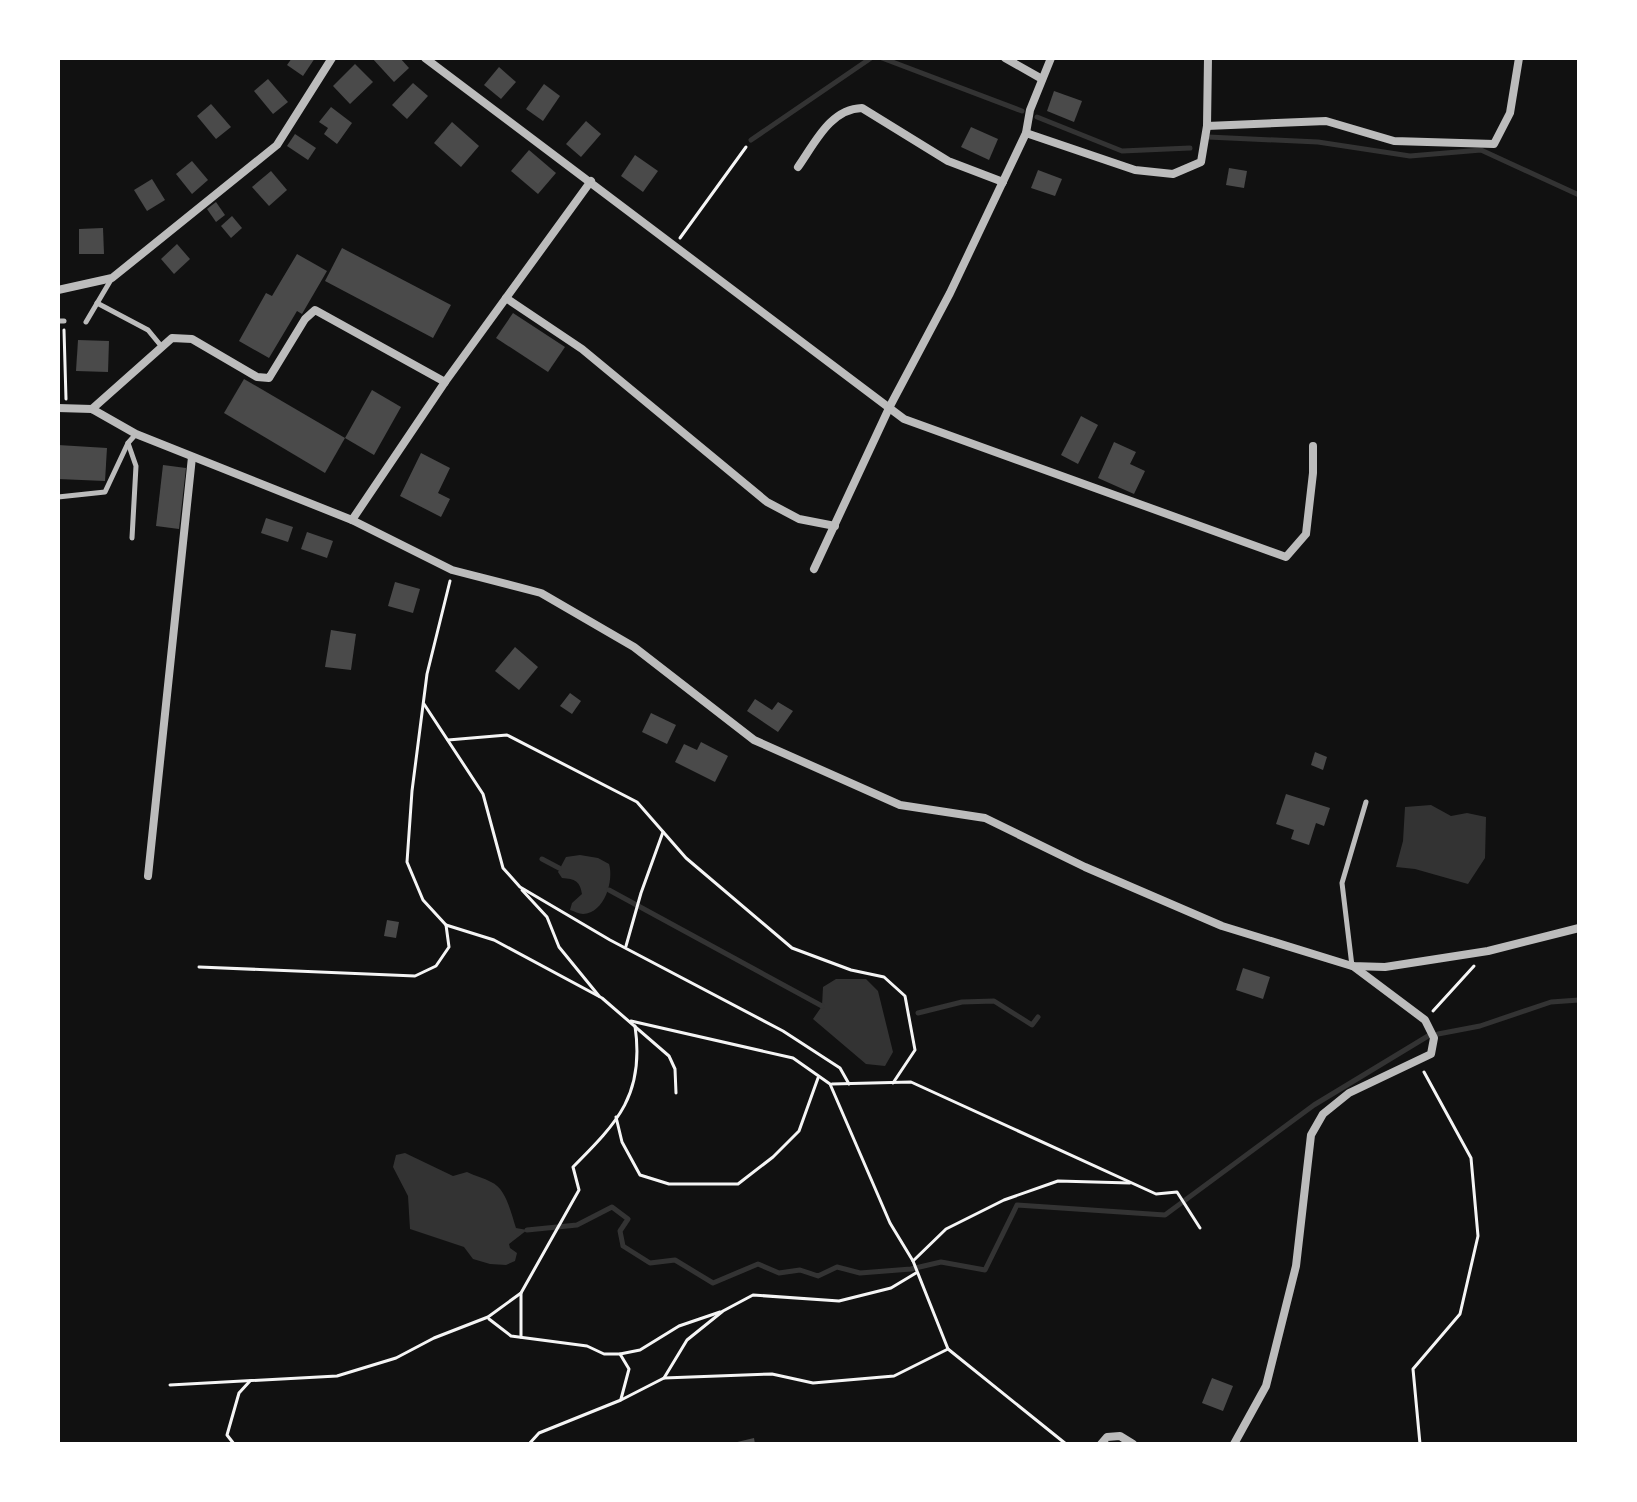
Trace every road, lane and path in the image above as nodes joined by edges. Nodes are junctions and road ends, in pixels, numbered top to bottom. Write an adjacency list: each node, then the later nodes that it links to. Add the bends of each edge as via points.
1 (332, 58): 15 (street, via 277,145)
2 (425, 58): 12 (street)
3 (1005, 58): 7 (street)
4 (1051, 58): 7 (street)
5 (1208, 58): 8 (street)
6 (1519, 58): 8 (street, via 1510,113 1494,144 1394,141 1326,121)
7 (1042, 79): 9 (street)
8 (1207, 126): 9 (street, via 1201,162 1173,174 1135,170)
9 (1026, 133): 13 (street)
10 (746, 147): 14 (path)
11 (798, 167): 13 (street, via 831,120 846,108 862,108 948,161)
12 (591, 181): 14 (street); 17 (street)
13 (1003, 182): 23 (street)
14 (676, 245): 23 (street)
15 (112, 278): 16 (street); 18 (lane)
16 (58, 290)
17 (506, 298): 22 (street); 32 (street, via 582,349 767,502 799,519)
18 (97, 303): 20 (lane); 21 (lane, via 148,330)
19 (61, 321): 24 (path)
20 (86, 322)
21 (162, 347): 22 (street, via 172,338 192,339 257,377 269,378 315,310); 25 (street)
22 (445, 382): 31 (street)
23 (890, 406): 28 (street, via 904,419 1286,557 1306,534); 32 (street)
24 (62, 408): 25 (street)
25 (92, 409): 26 (street)
26 (136, 434): 27 (lane); 29 (street)
27 (128, 443): 30 (lane, via 105,492); 33 (lane, via 136,466)
28 (1313, 446)
29 (192, 457): 31 (street); 40 (street)
30 (58, 497)
31 (352, 520): 35 (street)
32 (835, 526): 34 (street)
33 (132, 538)
34 (814, 569)
35 (452, 570): 36 (path); 46 (street, via 541,593 634,647 754,740 872,794 900,805 985,818 1222,926)
36 (422, 702): 37 (path); 42 (path, via 407,862 423,900)
37 (448, 740): 39 (path, via 507,735 637,802); 41 (path, via 483,794 503,868)
38 (1366, 802): 46 (lane, via 1342,883)
39 (663, 832): 44 (path); 54 (path, via 792,948 884,977 905,996 915,1050)
40 (148, 876)
41 (520, 887): 44 (path); 48 (path, via 547,917 559,947)
42 (446, 925): 47 (path, via 449,947 436,966 415,976); 48 (path, via 494,940)
43 (1579, 928): 45 (street)
44 (625, 948): 56 (path, via 783,1031 840,1068)
45 (1488, 951): 46 (street, via 1385,967); 50 (path)
46 (1352, 966): 50 (street)
47 (199, 967)
48 (602, 998): 49 (path)
49 (628, 1020): 51 (path); 53 (path, via 793,1058)
50 (1425, 1020): 52 (street, via 1434,1038 1431,1054)
51 (635, 1026): 57 (path, via 669,1056); 58 (path, via 638,1068)
52 (1417, 1060): 78 (street, via 1349,1093 1323,1114 1311,1135 1296,1266 1266,1386); 79 (path, via 1471,1158 1478,1236 1460,1314 1413,1369)
53 (818, 1076): 55 (path); 58 (path, via 799,1131 738,1184 669,1184 640,1175 622,1142)
54 (893, 1083): 56 (path); 59 (path, via 911,1082)
55 (830, 1084): 56 (path); 61 (path, via 890,1223)
56 (849, 1084)
57 (676, 1093)
58 (616, 1117): 63 (path, via 573,1167 579,1190)
59 (1135, 1183): 60 (path, via 1156,1194 1177,1192); 61 (path, via 1058,1181 1004,1200 946,1229)
60 (1200, 1228)
61 (913, 1263): 62 (path)
62 (916, 1273): 64 (path, via 891,1288 839,1301 753,1295); 67 (path)
63 (521, 1293): 65 (path); 66 (path)
64 (723, 1311): 68 (path, via 679,1326 640,1350); 69 (path, via 687,1340)
65 (488, 1317): 66 (path, via 511,1336); 70 (path, via 396,1358 337,1376)
66 (521, 1337): 68 (path)
67 (948, 1349): 69 (path, via 894,1376 813,1383 772,1374); 75 (path)
68 (620, 1354): 72 (path, via 629,1369)
69 (664, 1378): 72 (path)
70 (250, 1381): 71 (path); 73 (path, via 239,1393 227,1435)
71 (170, 1385)
72 (621, 1400): 74 (path, via 539,1433)
73 (234, 1444)
74 (529, 1444)
75 (1066, 1444)
76 (1101, 1444): 77 (street, via 1107,1437 1120,1436)
77 (1133, 1444)
78 (1234, 1444)
79 (1420, 1444)

